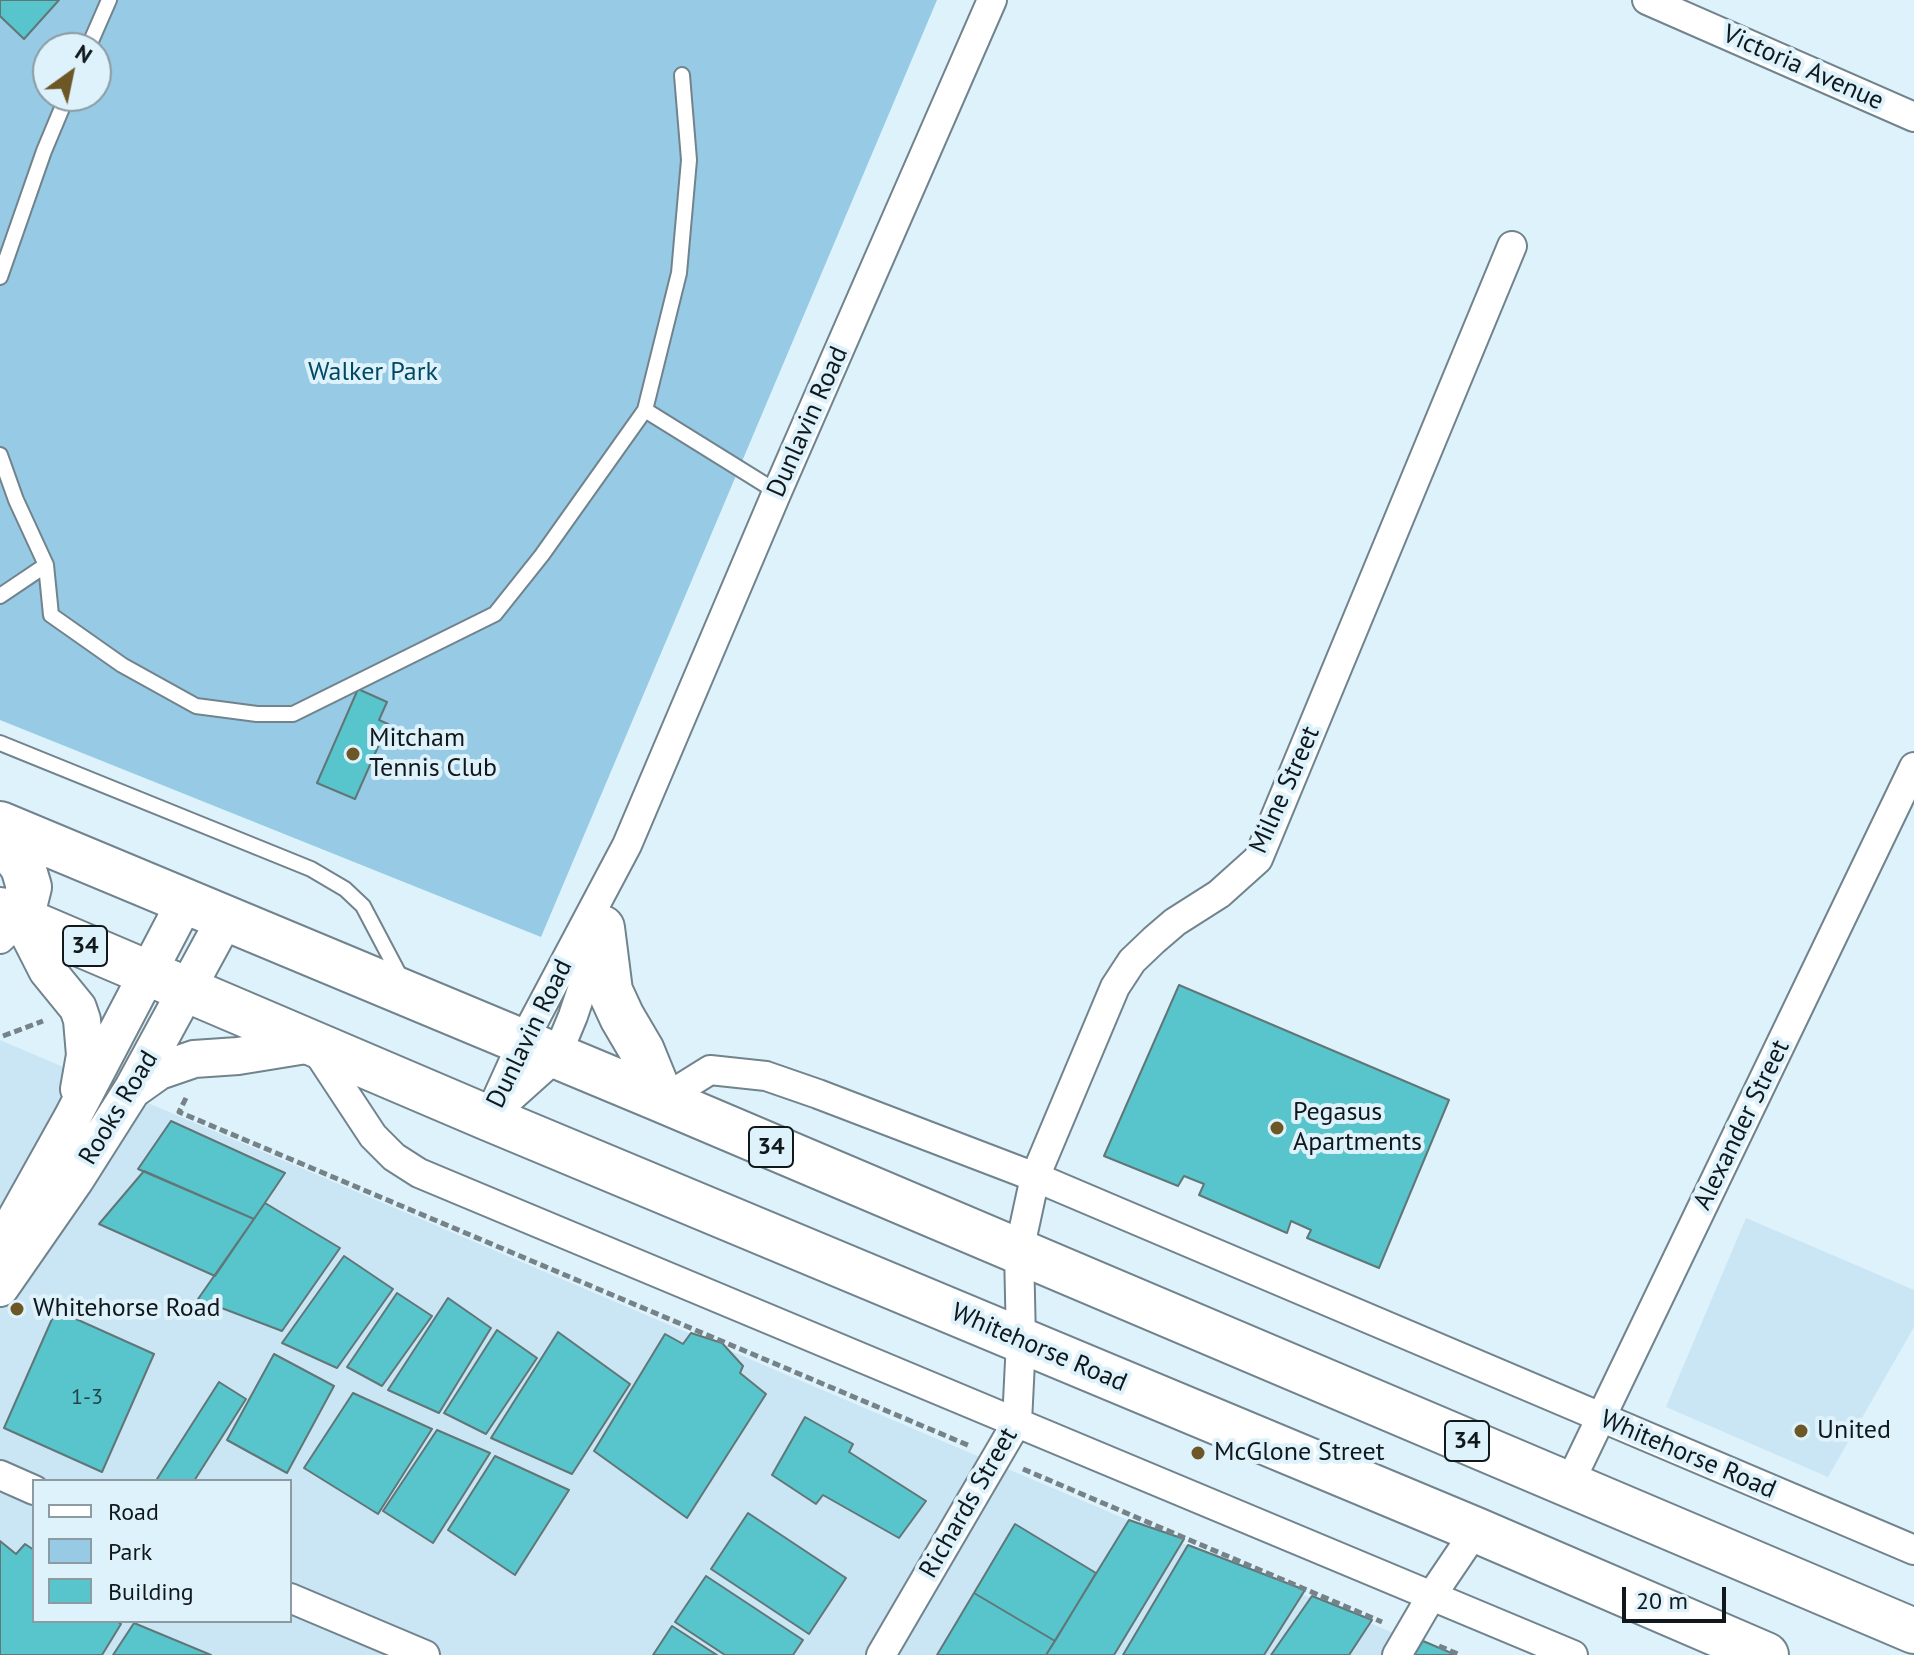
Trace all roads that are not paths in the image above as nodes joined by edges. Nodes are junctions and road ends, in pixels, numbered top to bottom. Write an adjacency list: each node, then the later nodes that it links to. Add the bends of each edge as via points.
1 (109, 0): 4 (lane)
2 (992, 0): 12 (street, Dunlavin Road)
3 (1647, 0): 7 (street, Victoria Avenue)
4 (95, 32)
5 (682, 75): 10 (lane, via 689,160 679,273)
6 (60, 112): 9 (lane)
7 (1914, 117)
8 (1512, 246): 32 (street, Milne Street, via 1258,859 1132,961 1115,987)
9 (0, 277)
10 (645, 410): 12 (lane); 13 (lane, via 495,614 293,714 196,706 122,665 51,615)
11 (0, 455): 13 (lane)
12 (777, 492): 19 (street, Dunlavin Road)
13 (46, 565): 14 (lane)
14 (0, 596)
15 (0, 743): 25 (lane, via 311,869 345,889 363,906)
16 (1914, 767): 37 (street, Alexander Street)
17 (0, 824): 20 (highway, 34)
18 (0, 835): 22 (highway, via 23,867 29,887)
19 (627, 845): 23 (street, Dunlavin Road); 27 (street, Dunlavin Road)
20 (185, 902): 21 (highway, 34); 24 (street, Rooks Road)
21 (225, 919): 24 (street, Rooks Road); 25 (highway, 34)
22 (7, 923): 24 (highway, Whitehorse Road / 34); 30 (street, via 78,1008 82,1020 85,1055)
23 (602, 928): 27 (street, Dunlavin Road, via 573,1016); 29 (highway, via 610,991)
24 (168, 982): 26 (highway, Whitehorse Road / 34); 28 (street, Rooks Road); 30 (street, Rooks Road)
25 (412, 997): 27 (highway, 34)
26 (312, 1044): 28 (street, via 177,1063); 31 (highway, Whitehorse Road / 34); 38 (street, via 373,1136 419,1173)
27 (539, 1050): 29 (highway, 34); 31 (street, Dunlavin Road)
28 (132, 1090): 35 (street, Rooks Road)
29 (662, 1100): 32 (street, Whitehorse Road, via 710,1070 766,1076); 34 (highway, 34)
30 (72, 1118): 33 (street, Rooks Road)
31 (488, 1118): 36 (highway, Whitehorse Road / 34)
32 (1035, 1177): 34 (street, Milne Street); 37 (street, Whitehorse Road)
33 (0, 1247)
34 (1019, 1251): 36 (street, Milne Street); 40 (highway, 34)
35 (0, 1288)
36 (1021, 1341): 38 (street, Richards Street); 42 (highway, Whitehorse Road / 34)
37 (1601, 1418): 40 (street, Alexander Street); 43 (street, Whitehorse Road)
38 (1017, 1422): 44 (street); 48 (street, Richards Street)
39 (0, 1475): 41 (street)
40 (1569, 1484): 46 (highway, 34)
41 (32, 1489)
42 (1476, 1530): 44 (street); 51 (highway, Whitehorse Road / 34)
43 (1914, 1550)
44 (1432, 1595): 49 (street); 50 (street)
45 (292, 1599): 47 (street)
46 (1914, 1631)
47 (425, 1655)
48 (881, 1655)
49 (1397, 1655)
50 (1573, 1655)
51 (1766, 1655)

